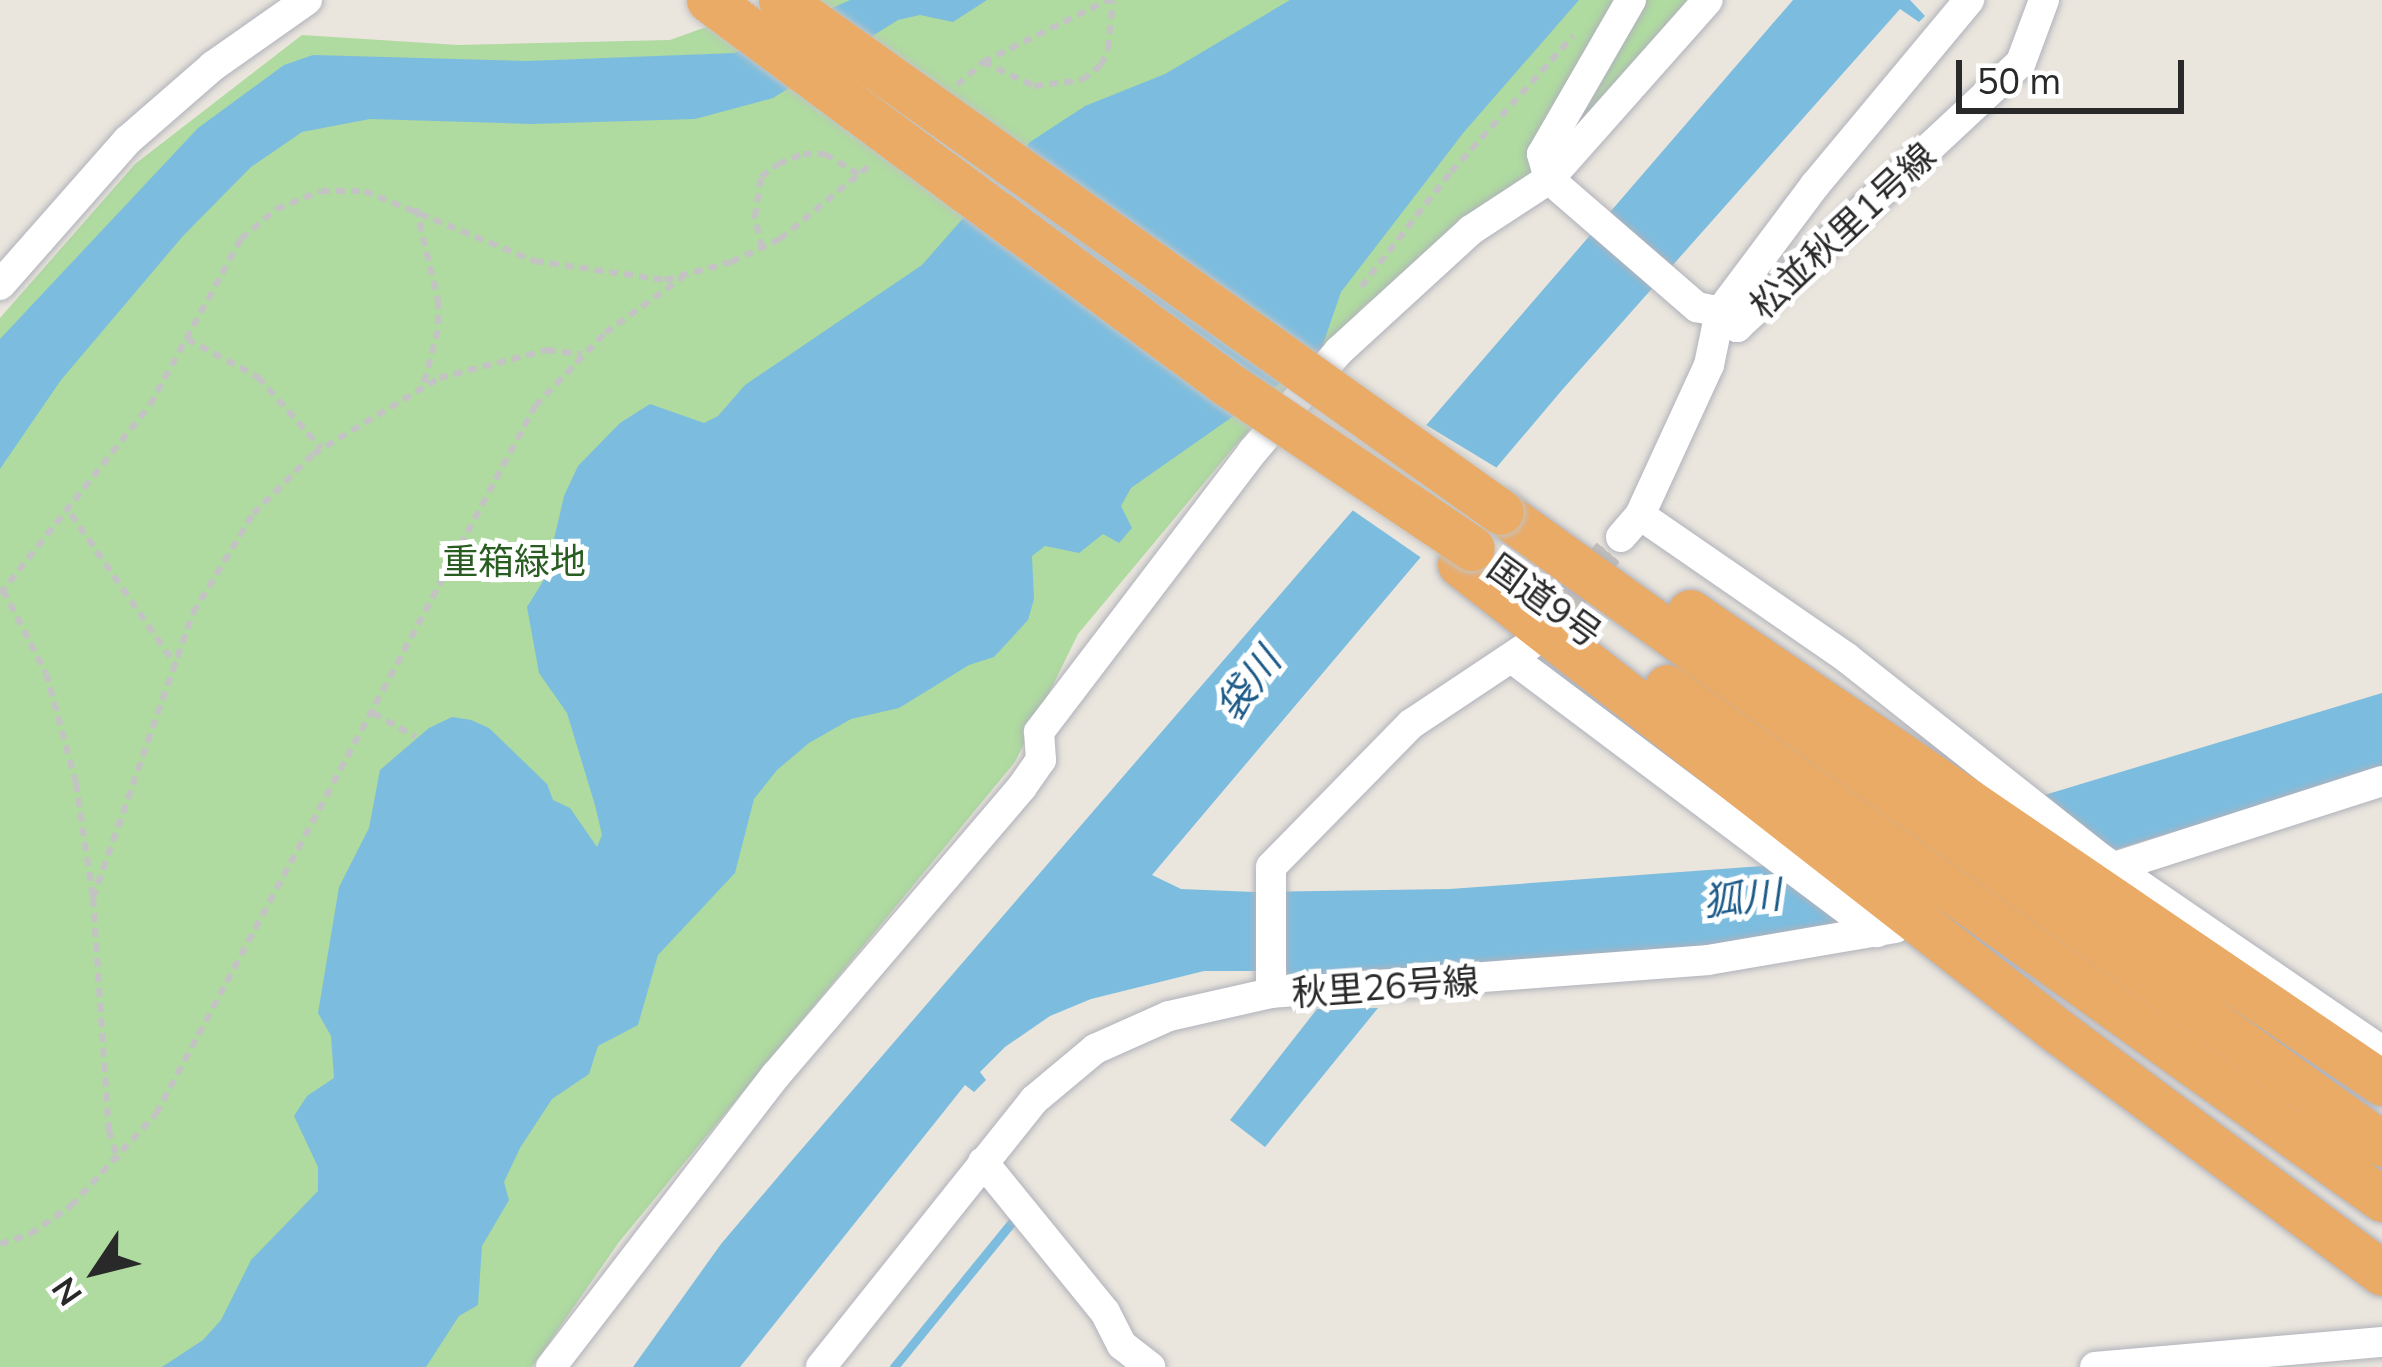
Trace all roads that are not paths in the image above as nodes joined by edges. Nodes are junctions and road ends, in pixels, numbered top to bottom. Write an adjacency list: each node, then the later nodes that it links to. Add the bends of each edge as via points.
1 (308, 0): 9 (street, via 213,66 128,140)
2 (709, 0): 12 (highway, 国道9号, bridge)
3 (781, 0): 11 (highway, 国道9号, bridge, via 1256,340)
4 (1631, 0): 8 (street, via 1542,154)
5 (1708, 0): 8 (street)
6 (1969, 0): 10 (street)
7 (2044, 0): 10 (street, 松並秋里1号線, via 2020,62 1737,327)
8 (1556, 185): 10 (street, 松並秋里1号線); 25 (street, via 1471,230 1339,351 1253,452 1039,732 1042,760 1022,787 722,1141)
9 (0, 285)
10 (1708, 309): 15 (street, via 1709,364 1630,526 1847,658 2017,792)
11 (1507, 504): 15 (highway, via 1968,796); 20 (highway, 国道9号)
12 (1466, 556): 14 (highway); 22 (highway, 国道9号)
13 (2382, 781): 15 (street)
14 (1792, 849): 16 (highway); 17 (street, 秋里26号線, via 1522,651 1411,724 1271,867)
15 (2096, 867): 18 (street); 19 (highway)
16 (1886, 924): 17 (street, 秋里26号線, via 1708,960); 23 (highway)
17 (1271, 982): 21 (street, via 1095,1049 1034,1100)
18 (2382, 1051)
19 (2382, 1083)
20 (2382, 1144)
21 (983, 1162): 26 (street); 27 (street, via 1105,1312 1122,1345)
22 (2382, 1198)
23 (2382, 1273)
24 (2382, 1342): 28 (street)
25 (551, 1367)
26 (821, 1367)
27 (1150, 1367)
28 (2095, 1367)

